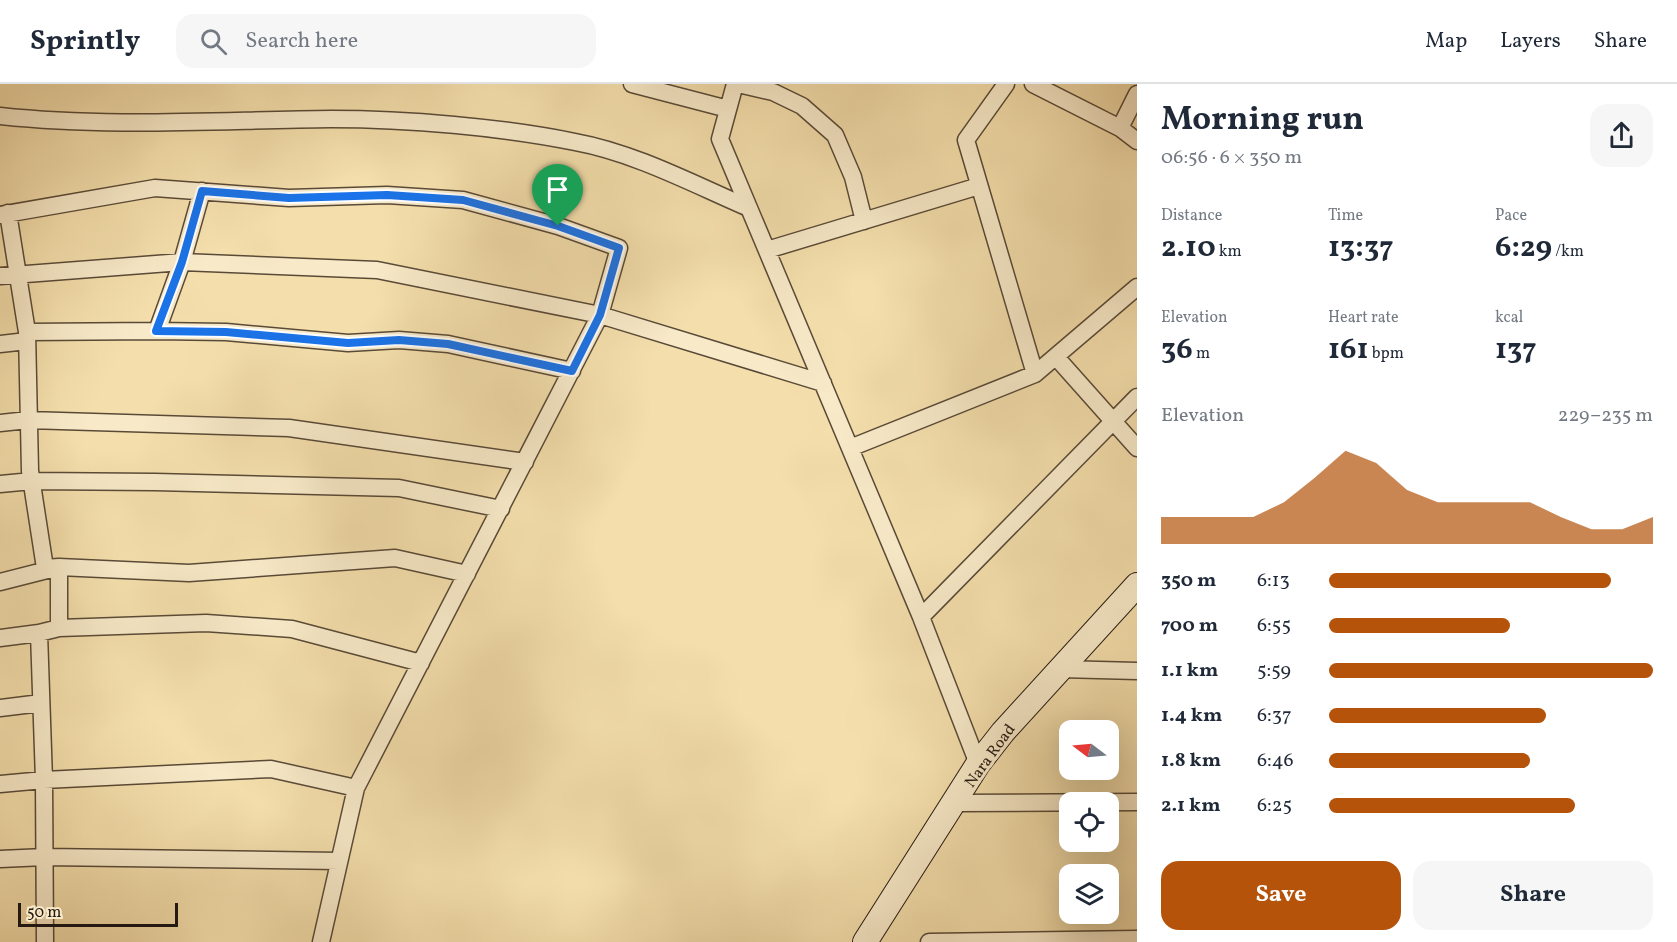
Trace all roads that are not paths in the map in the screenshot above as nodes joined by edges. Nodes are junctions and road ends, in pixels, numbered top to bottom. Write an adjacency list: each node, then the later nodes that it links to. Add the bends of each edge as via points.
1 (632, 84): 6 (street)
2 (737, 84): 6 (street); 14 (street, via 773,92 802,106 835,135 853,177)
3 (1006, 84): 10 (street, via 966,140)
4 (1033, 84): 8 (street)
5 (1137, 94): 8 (street)
6 (728, 109): 12 (street, via 720,139)
7 (0, 116): 12 (street, via 154,122 334,119 449,125 576,142 634,160)
8 (1120, 128): 9 (street)
9 (1137, 141)
10 (979, 186): 14 (street); 26 (street)
11 (202, 191): 13 (street, via 155,188); 16 (street); 20 (street, via 289,198 387,195 463,200 558,226 619,248)
12 (749, 208): 15 (street)
13 (4, 214): 17 (street)
14 (864, 220): 15 (street)
15 (767, 250): 27 (street)
16 (182, 262): 17 (street); 20 (street, via 377,270); 21 (street)
17 (18, 275): 18 (street); 22 (street)
18 (0, 276)
19 (1137, 287): 24 (street)
20 (600, 315): 25 (street); 27 (street)
21 (156, 331): 22 (street); 25 (street, via 226,332 348,343 399,340 448,344)
22 (27, 336): 23 (street); 29 (street)
23 (0, 344)
24 (1056, 357): 26 (street); 30 (street)
25 (572, 371): 34 (street)
26 (1035, 374): 32 (street)
27 (823, 383): 32 (street)
28 (1137, 397): 30 (street)
29 (28, 420): 31 (street); 34 (street, via 289,428); 35 (street)
30 (1114, 420): 33 (street); 42 (street)
31 (0, 423)
32 (850, 448): 42 (street)
33 (1137, 448)
34 (525, 462): 37 (street)
35 (32, 481): 36 (street); 37 (street, via 399,488); 38 (street, via 45,568)
36 (0, 484)
37 (501, 509): 39 (street)
38 (59, 567): 39 (street, via 189,573 395,558); 40 (street); 43 (street)
39 (467, 574): 46 (street)
40 (0, 582)
41 (1137, 585): 47 (main road, Nara Road)
42 (921, 617): 51 (street)
43 (58, 628): 44 (street); 46 (street, via 206,622 292,629)
44 (39, 633): 45 (street); 49 (street)
45 (0, 638)
46 (421, 663): 54 (street)
47 (1060, 669): 48 (street); 51 (main road, Nara Road)
48 (1137, 671)
49 (41, 703): 50 (street); 52 (street)
50 (0, 708)
51 (978, 764): 56 (main road, Nara Road)
52 (44, 780): 53 (street); 54 (street, via 271,769); 57 (street)
53 (0, 784)
54 (356, 788): 59 (street)
55 (1137, 802): 56 (street)
56 (956, 803): 63 (main road, Nara Road)
57 (45, 857): 58 (street); 59 (street); 61 (street)
58 (0, 859)
59 (339, 861): 62 (street)
60 (1137, 939): 64 (street)
61 (45, 942)
62 (321, 942)
63 (864, 942)
64 (928, 942)

